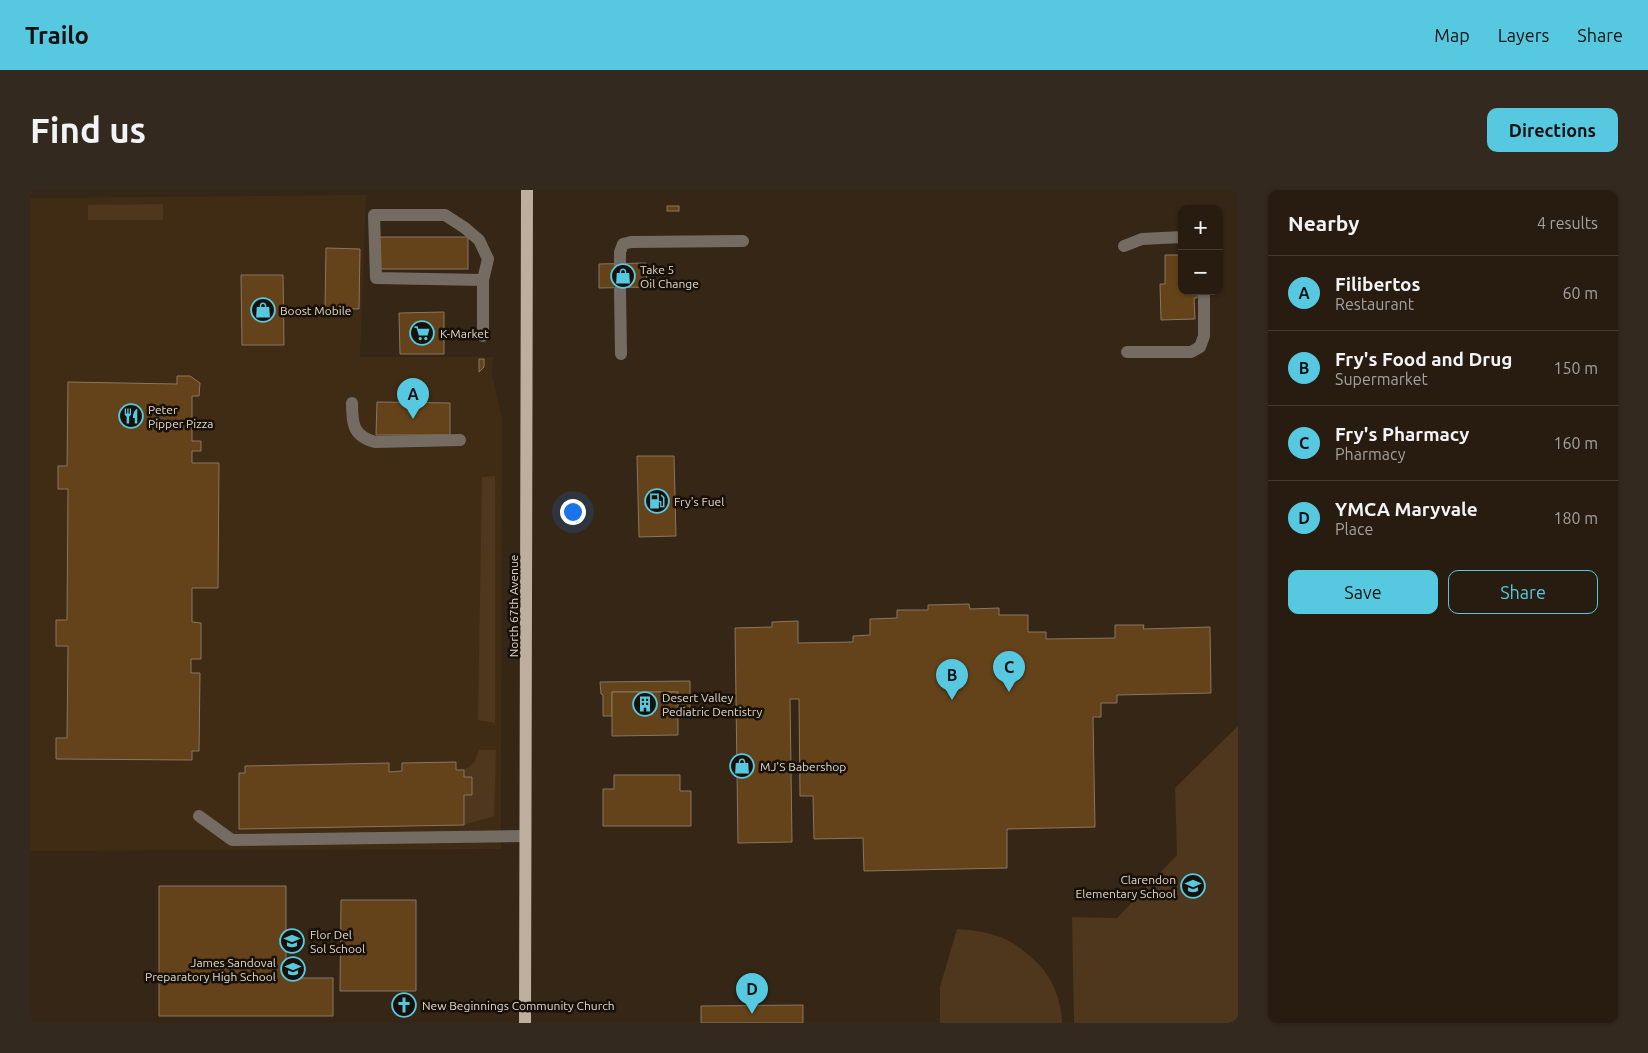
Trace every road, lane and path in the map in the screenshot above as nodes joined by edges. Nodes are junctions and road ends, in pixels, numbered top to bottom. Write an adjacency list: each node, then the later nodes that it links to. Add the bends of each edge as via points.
1 (527, 190): 15 (main road, North 67th Avenue)
2 (1178, 237): 4 (lane, via 1142,239)
3 (743, 241): 5 (lane, via 631,242 623,244)
4 (1124, 246)
5 (620, 267)
6 (483, 280): 6 (lane, via 376,278 374,215 445,215 478,240 488,259); 9 (lane)
7 (620, 290): 11 (lane)
8 (1204, 295): 10 (lane, via 1204,336 1200,347 1191,352)
9 (483, 336)
10 (1127, 352)
11 (620, 354)
12 (352, 403): 13 (lane, via 356,431 364,439 375,442)
13 (460, 440)
14 (199, 816): 15 (lane, via 232,840)
15 (525, 836): 16 (main road, North 67th Avenue)
16 (525, 1023)

